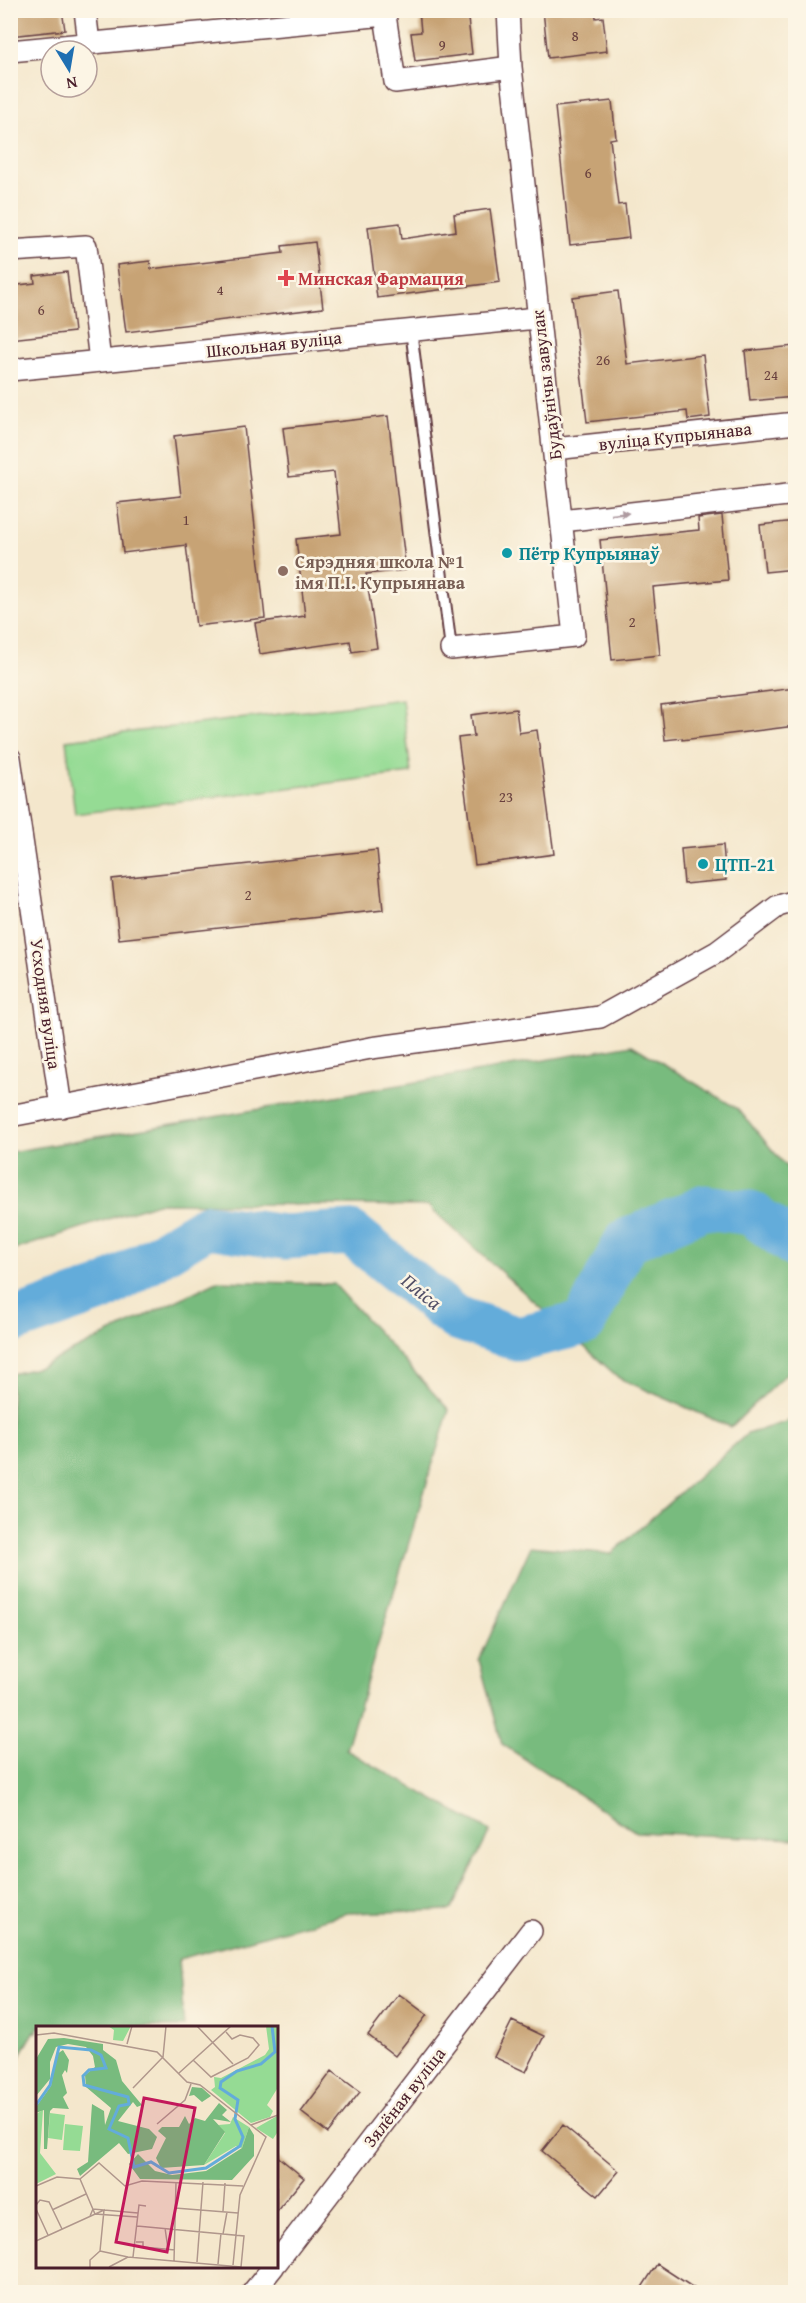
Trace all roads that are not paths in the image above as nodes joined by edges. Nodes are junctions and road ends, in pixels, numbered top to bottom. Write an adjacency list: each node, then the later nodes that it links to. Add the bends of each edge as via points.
1 (85, 10): 3 (street)
2 (508, 10): 7 (street, Будаўнічы завулак)
3 (89, 39)
4 (99, 42): 7 (street, via 385,15 395,82)
5 (39, 48): 6 (street)
6 (10, 51)
7 (511, 67): 9 (street, Будаўнічы завулак)
8 (10, 251): 11 (street, via 86,246)
9 (537, 318): 10 (street, Школьная вуліца); 14 (street, Будаўнічы завулак)
10 (411, 330): 11 (street, Школьная вуліца); 17 (lane)
11 (100, 361): 12 (street, Школьная вуліца)
12 (10, 370)
13 (795, 423): 14 (street, вуліца Купрыянава)
14 (554, 449): 16 (street, Будаўнічы завулак)
15 (795, 495): 16 (street, one-way to 15)
16 (562, 521): 17 (street, Будаўнічы завулак, via 574,636)
17 (452, 649)
18 (10, 758): 20 (street, Усходняя вуліца)
19 (795, 901): 20 (street, via 778,906 717,952 600,1017 371,1048)
20 (61, 1107): 21 (street)
21 (10, 1116)
22 (531, 1930): 23 (street, Зялёная вуліца)
23 (278, 2260)
24 (273, 2267): 25 (street, Зялёная вуліца)
25 (253, 2292)

